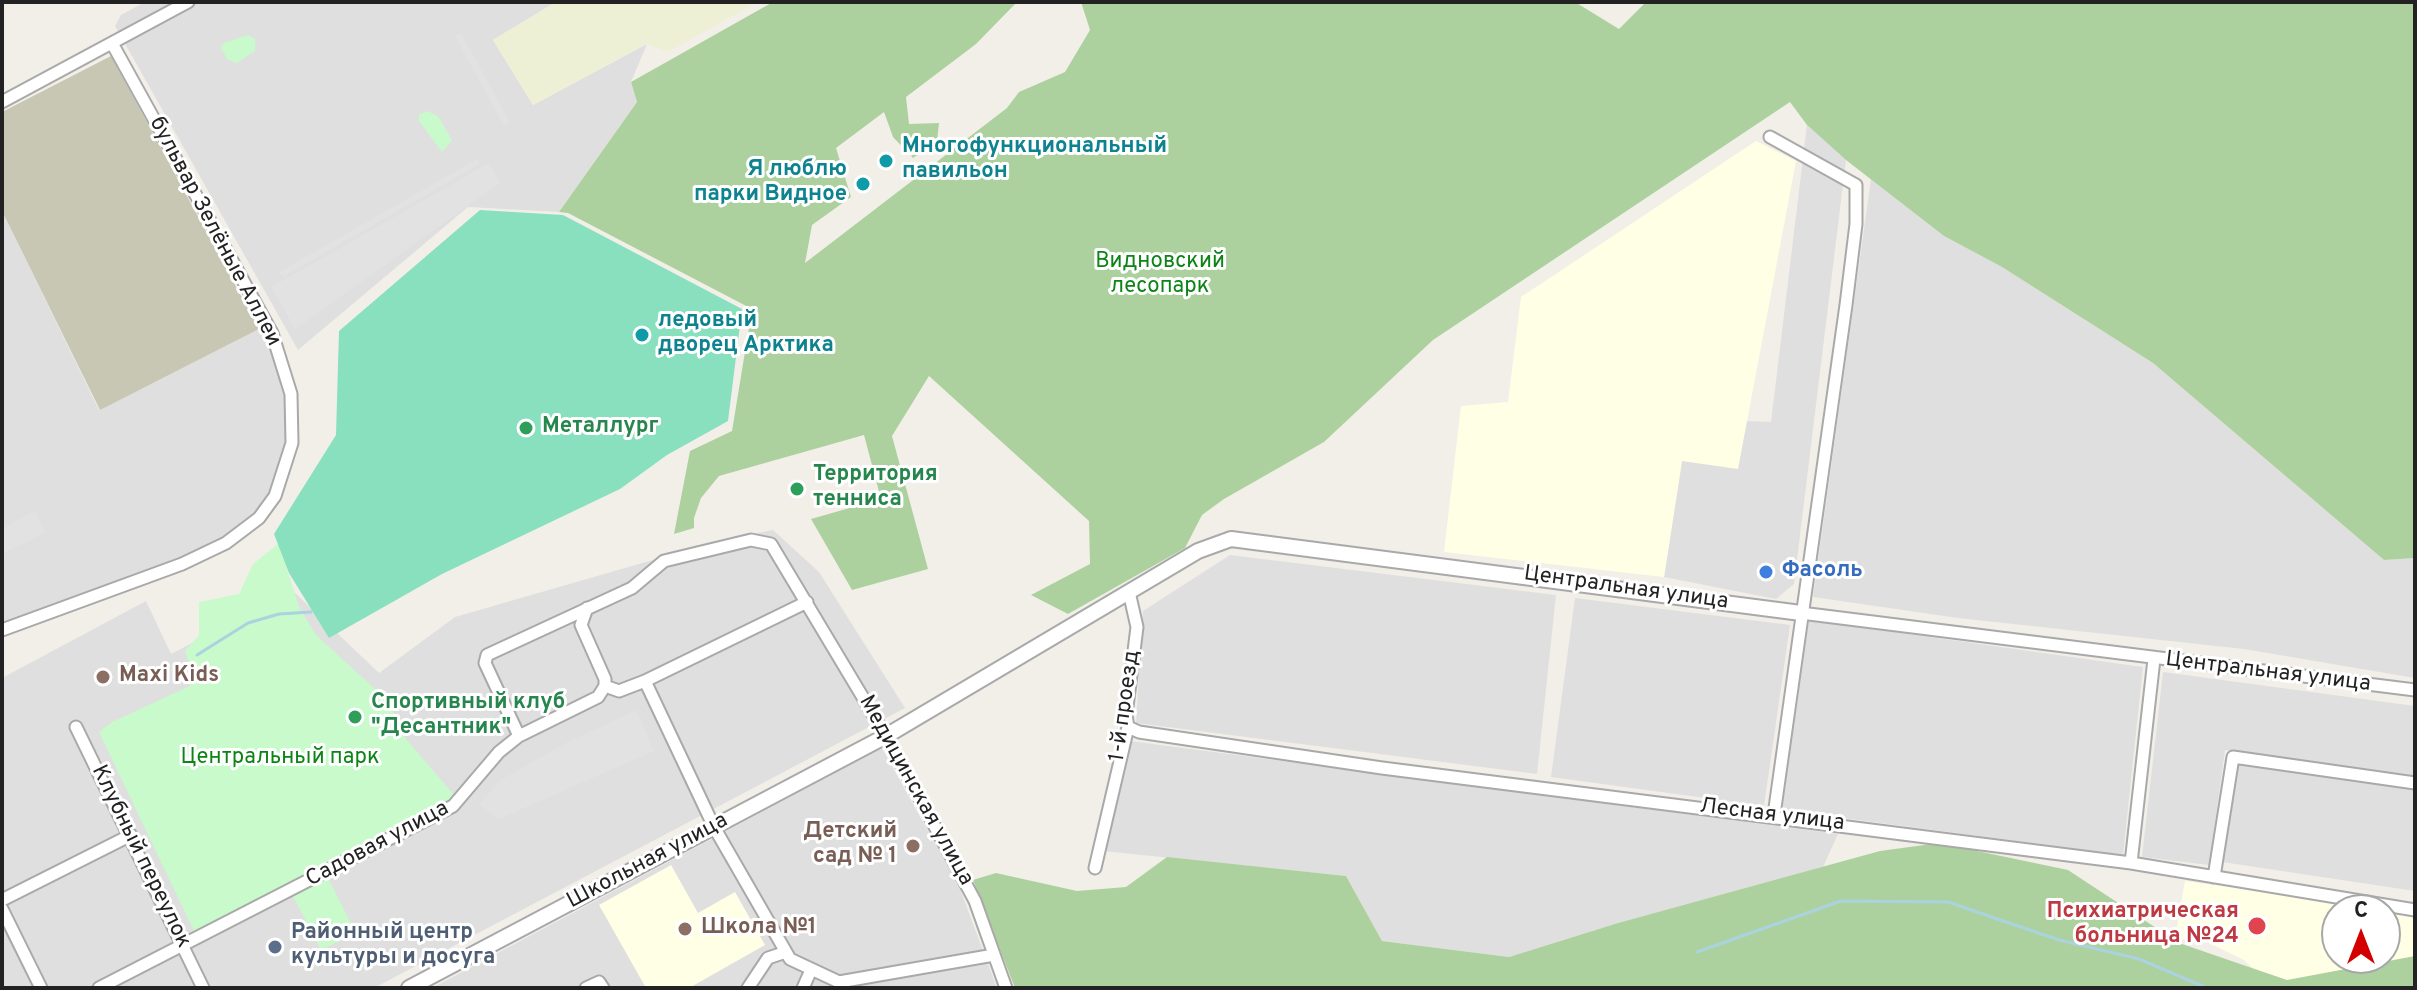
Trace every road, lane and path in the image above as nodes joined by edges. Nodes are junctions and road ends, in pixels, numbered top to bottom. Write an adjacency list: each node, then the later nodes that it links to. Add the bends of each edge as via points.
1 (188, 2): 2 (street)
2 (113, 45): 3 (street); 9 (street, бульвар Зелёные Аллеи, via 272,333 291,394 292,443 275,496 259,518 226,543)
3 (2, 102)
4 (1770, 137): 8 (street, via 1856,185 1846,305)
5 (1129, 592): 8 (street, Центральная улица, via 1198,551 1231,539); 15 (street, 1-й проезд, via 1137,627); 17 (street, Центральная улица)
6 (807, 602): 7 (street, Медицинская улица, via 771,544 751,540 664,561 632,588); 11 (street); 17 (street, Медицинская улица)
7 (588, 608): 12 (street, via 581,625); 16 (street, via 487,655 485,663)
8 (1801, 613): 10 (street, Центральная улица); 19 (street)
9 (2, 630)
10 (2154, 659): 13 (street, Центральная улица); 22 (street)
11 (645, 681): 12 (street, via 619,691); 20 (street)
12 (605, 686): 16 (street, Садовая улица, via 598,697)
13 (2415, 690)
14 (76, 727): 21 (street, Клубный переулок)
15 (1128, 727): 19 (street, Лесная улица, via 1382,768); 23 (street, 1-й проезд)
16 (519, 736): 28 (street, Садовая улица, via 453,806)
17 (886, 736): 20 (street, Школьная улица); 30 (street, Медицинская улица, via 975,901)
18 (2415, 783): 24 (street, via 2233,757)
19 (1774, 815): 22 (street, Лесная улица)
20 (714, 827): 29 (street); 35 (street, Школьная улица)
21 (131, 835): 25 (street); 28 (street, Клубный переулок)
22 (2131, 863): 24 (street, Лесная улица)
23 (1095, 868)
24 (2214, 877): 27 (street, Лесная улица)
25 (2, 900)
26 (2, 909): 32 (street)
27 (2415, 910)
28 (184, 947): 33 (street, Садовая улица); 34 (street, Клубный переулок)
29 (786, 952): 31 (street); 38 (street, via 768,958)
30 (994, 955): 31 (street, via 839,982); 40 (street, Медицинская улица)
31 (811, 970): 39 (street)
32 (41, 988)
33 (99, 988)
34 (203, 988)
35 (409, 988)
36 (586, 988): 37 (street, via 599,982)
37 (603, 988)
38 (748, 988)
39 (803, 988)
40 (1006, 988)

